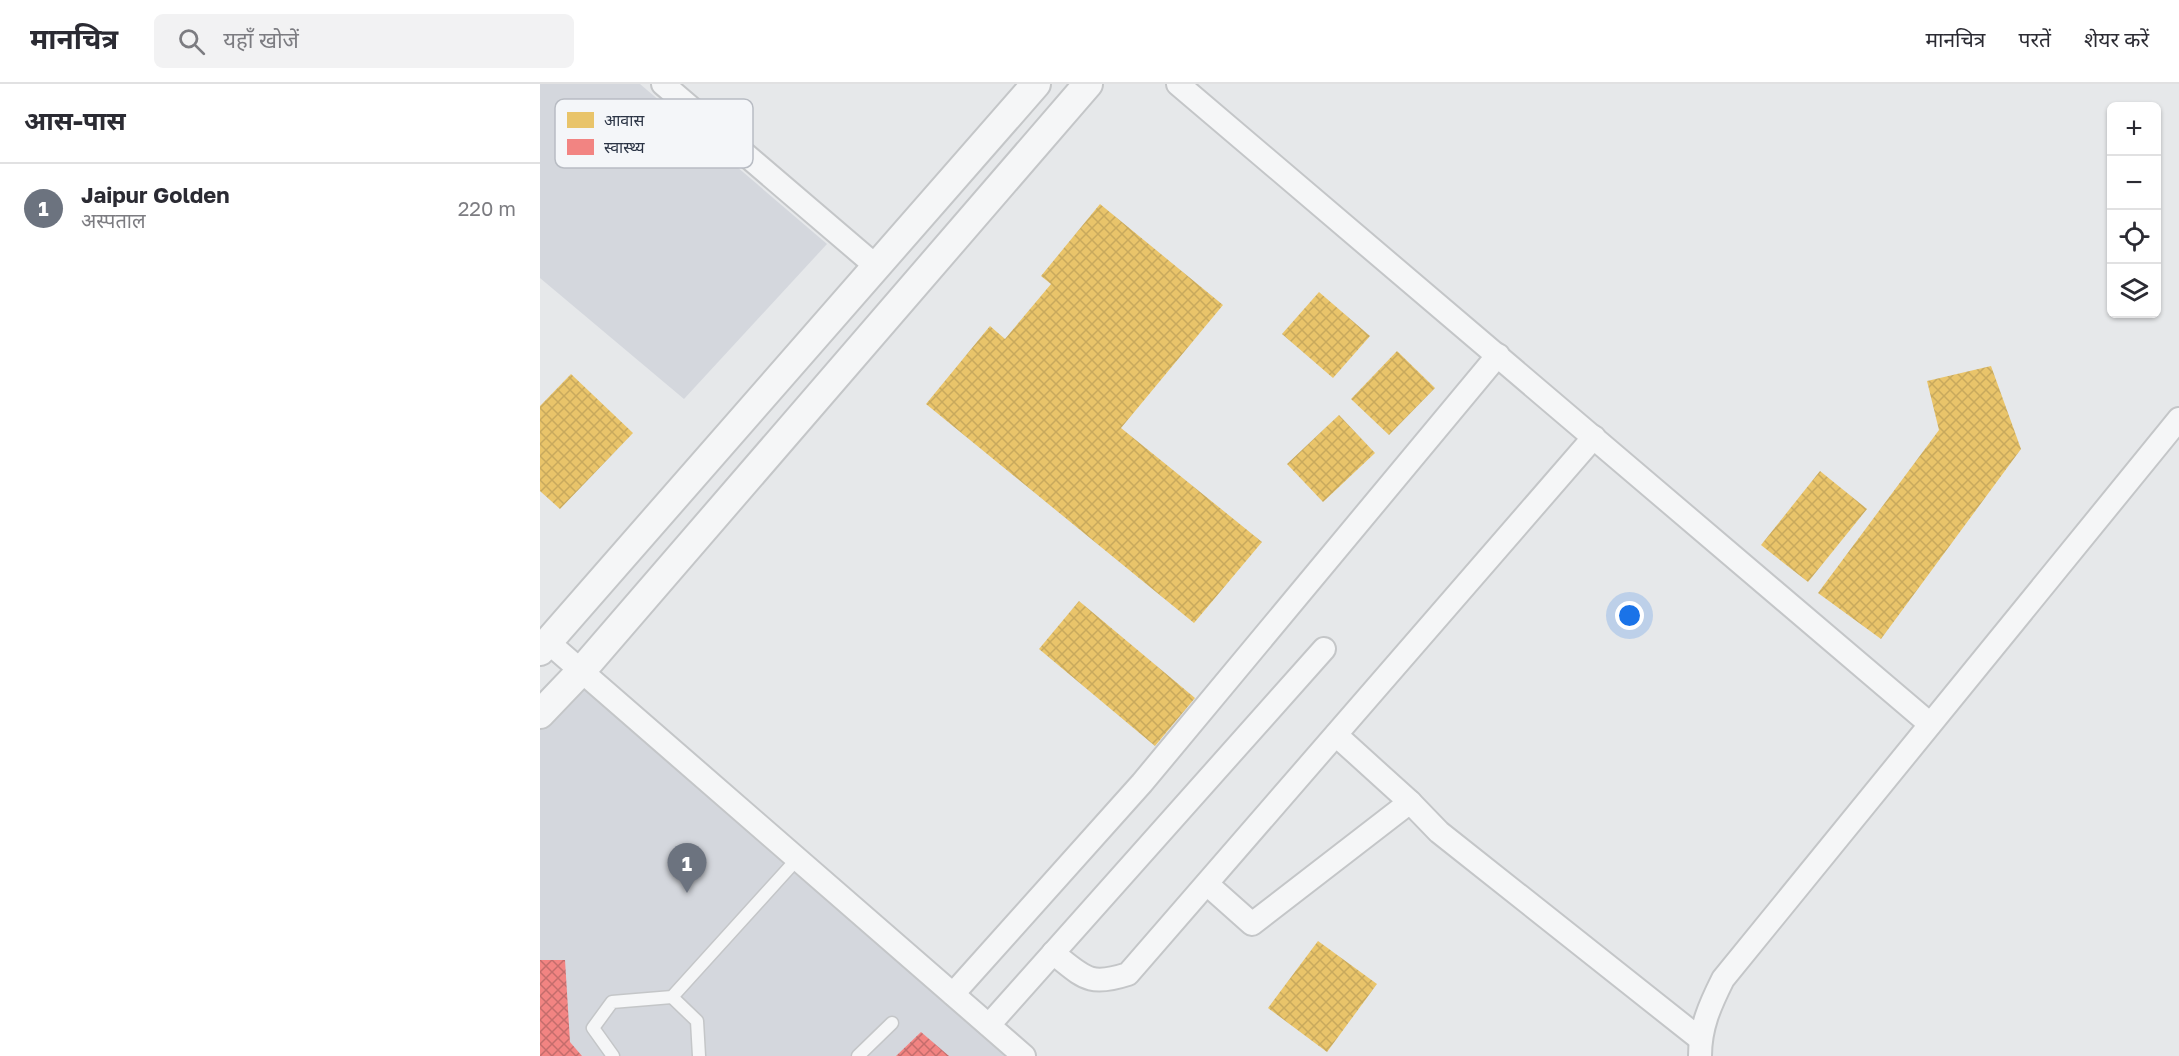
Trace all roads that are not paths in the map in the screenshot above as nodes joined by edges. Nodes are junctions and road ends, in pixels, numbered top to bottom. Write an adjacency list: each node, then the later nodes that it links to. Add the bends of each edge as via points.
1 (1036, 84): 7 (street)
2 (1088, 84): 13 (street)
3 (1178, 84): 8 (street)
4 (669, 86): 5 (street)
5 (684, 99)
6 (753, 159): 7 (street)
7 (877, 267): 11 (street)
8 (1498, 355): 10 (street); 21 (street, via 1142,783)
9 (2179, 419): 15 (street)
10 (1594, 437): 15 (street); 16 (street)
11 (544, 647): 13 (street)
12 (1324, 649): 20 (street)
13 (583, 669): 14 (street); 18 (street)
14 (540, 714)
15 (1930, 724): 25 (street, via 1723,979 1707,1011)
16 (1336, 735): 17 (street); 19 (street)
17 (1410, 802): 19 (street, via 1252,924); 25 (street, via 1439,832)
18 (798, 858): 21 (street); 22 (lane)
19 (1207, 884): 20 (street, via 1128,974 1105,981 1086,978)
20 (1053, 953): 24 (street)
21 (953, 994): 24 (street)
22 (672, 997): 26 (lane, via 612,1002 593,1028); 27 (lane, via 697,1021)
23 (892, 1023): 28 (lane)
24 (989, 1025): 29 (street)
25 (1700, 1047)
26 (613, 1056)
27 (700, 1056)
28 (858, 1056)
29 (1024, 1056)

